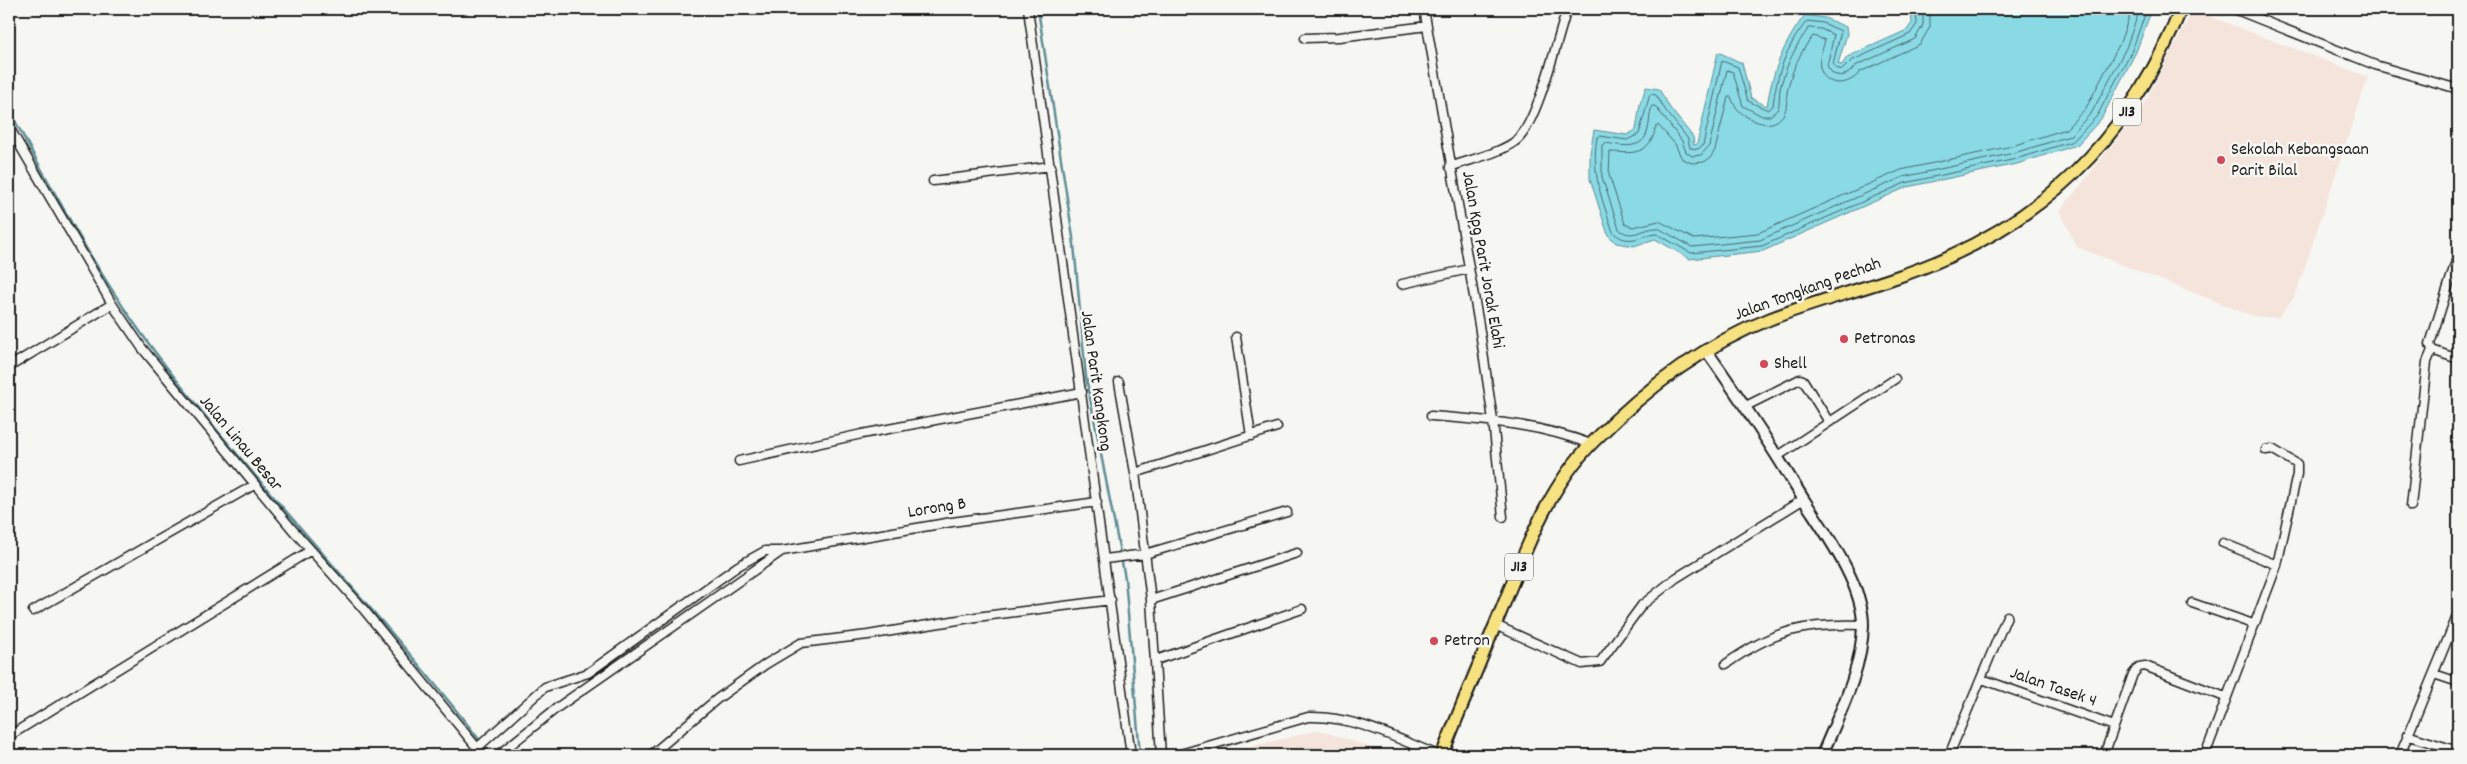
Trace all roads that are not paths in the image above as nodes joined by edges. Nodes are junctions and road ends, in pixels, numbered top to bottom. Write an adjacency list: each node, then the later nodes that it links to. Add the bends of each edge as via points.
1 (1424, 9): 6 (street, Jalan Kpg Parit Jorak Elahi)
2 (1567, 9): 11 (street, via 1540,95 1518,139 1508,146)
3 (2181, 9): 18 (main road, Jalan Tongkang Pechah / J13, via 2154,68 2118,126 2090,157 2035,207 2000,231 1947,258 1768,320)
4 (2234, 9): 8 (street, via 2375,65)
5 (1028, 10): 10 (street, Jalan Parit Kangkong)
6 (1422, 26): 7 (street); 11 (street, Jalan Kpg Parit Jorak Elahi)
7 (1305, 38)
8 (2458, 89)
9 (9, 127): 16 (street, Jalan Linau Besar)
10 (1051, 166): 12 (street); 24 (street, Jalan Parit Kangkong)
11 (1450, 166): 14 (street, Jalan Kpg Parit Jorak Elahi)
12 (933, 181)
13 (2458, 255): 19 (street, via 2434,327 2430,344)
14 (1469, 269): 15 (street); 27 (street, Jalan Kpg Parit Jorak Elahi)
15 (1402, 284)
16 (112, 304): 21 (street); 36 (street, Jalan Linau Besar, via 142,348)
17 (1236, 337): 30 (street)
18 (1706, 350): 25 (street); 31 (main road, Jalan Tongkang Pechah / J13, via 1623,412)
19 (2432, 350): 20 (street); 39 (street, via 2427,362)
20 (2458, 359)
21 (9, 367)
22 (1896, 379): 28 (street)
23 (1118, 382): 35 (street)
24 (1082, 392): 34 (street); 38 (street, Jalan Parit Kangkong)
25 (1746, 406): 28 (street, via 1800,379); 33 (street)
26 (1431, 416): 27 (street)
27 (1493, 420): 31 (street, via 1561,432); 41 (street, Jalan Kpg Parit Jorak Elahi)
28 (1829, 422): 33 (street)
29 (1277, 428): 30 (street)
30 (1251, 436): 35 (street)
31 (1591, 444): 59 (main road, Jalan Tongkang Pechah / J13, via 1568,473 1543,514)
32 (2266, 450): 48 (street, via 2272,449 2296,464 2297,474)
33 (1778, 456): 37 (street)
34 (739, 461)
35 (1135, 473): 46 (street)
36 (254, 484): 43 (street, Jalan Linau Besar); 55 (street)
37 (1804, 499): 59 (street, via 1676,578 1642,605 1600,662 1582,664); 60 (street, via 1855,589 1860,600)
38 (1097, 502): 44 (street, Lorong B, via 952,522); 47 (street, Jalan Parit Kangkong)
39 (2411, 506)
40 (1287, 512): 46 (street)
41 (1503, 517)
42 (2223, 543): 48 (street)
43 (311, 550): 69 (street); 70 (street, Jalan Linau Besar)
44 (782, 551): 49 (street, Lorong B, via 765,551); 50 (street)
45 (1297, 553): 52 (street)
46 (1145, 554): 47 (street); 52 (street)
47 (1105, 558): 51 (street, Jalan Parit Kangkong)
48 (2277, 565): 58 (street)
49 (738, 566): 50 (street); 70 (street, Lorong B, via 588,673 545,687)
50 (744, 575): 73 (street)
51 (1111, 600): 74 (street, via 801,643 717,699); 75 (street, Jalan Parit Kangkong)
52 (1151, 600): 61 (street)
53 (2192, 603): 58 (street)
54 (1302, 609): 61 (street)
55 (33, 610)
56 (2458, 614): 63 (street)
57 (2007, 616): 64 (street)
58 (2253, 624): 66 (street)
59 (1495, 625): 79 (main road, Jalan Tongkang Pechah / J13)
60 (1862, 625): 62 (street, via 1826,624 1792,629 1752,645); 80 (street, via 1855,672)
61 (1156, 660): 76 (street)
62 (1726, 664)
63 (2434, 674): 65 (street); 68 (street)
64 (1982, 679): 67 (street, Jalan Tasek 4); 81 (street)
65 (2458, 682)
66 (2225, 697): 67 (street, via 2145,666 2139,667 2133,674); 83 (street)
67 (2114, 726): 82 (street)
68 (2407, 735): 71 (street); 84 (street)
69 (9, 736)
70 (483, 743): 72 (street, Jalan Linau Besar)
71 (2458, 751)
72 (483, 755)
73 (498, 755)
74 (651, 755)
75 (1131, 755)
76 (1161, 755)
77 (1177, 755): 78 (street, via 1308,717 1324,716 1355,723)
78 (1438, 755)
79 (1442, 755)
80 (1822, 755)
81 (1950, 755)
82 (2104, 755)
83 (2205, 755)
84 (2400, 755)

